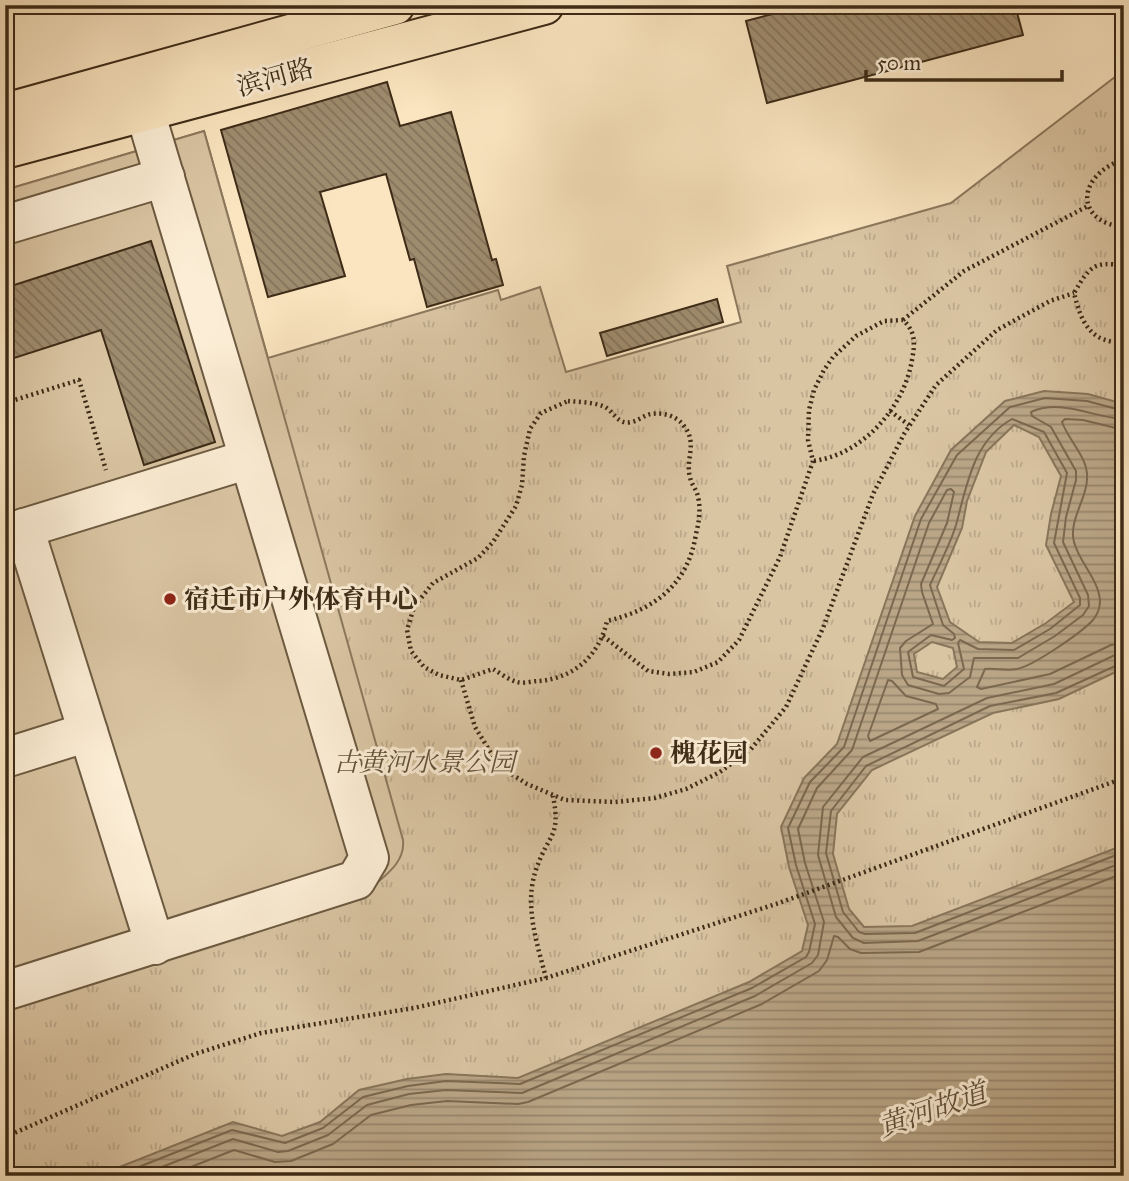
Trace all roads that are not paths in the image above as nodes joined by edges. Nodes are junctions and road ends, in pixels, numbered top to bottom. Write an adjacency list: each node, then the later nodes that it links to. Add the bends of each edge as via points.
1 (395, 5): 4 (main road, 滨河路)
2 (544, 5): 3 (main road, 滨河路)
3 (145, 112): 5 (main road, 滨河路); 6 (lane)
4 (5, 113)
5 (5, 149)
6 (165, 177): 7 (lane); 8 (lane)
7 (5, 225)
8 (249, 458): 9 (lane); 12 (lane, via 369,858 356,880)
9 (15, 531): 10 (lane)
10 (88, 732): 11 (lane); 12 (lane)
11 (5, 758)
12 (155, 945): 13 (lane)
13 (5, 991)

